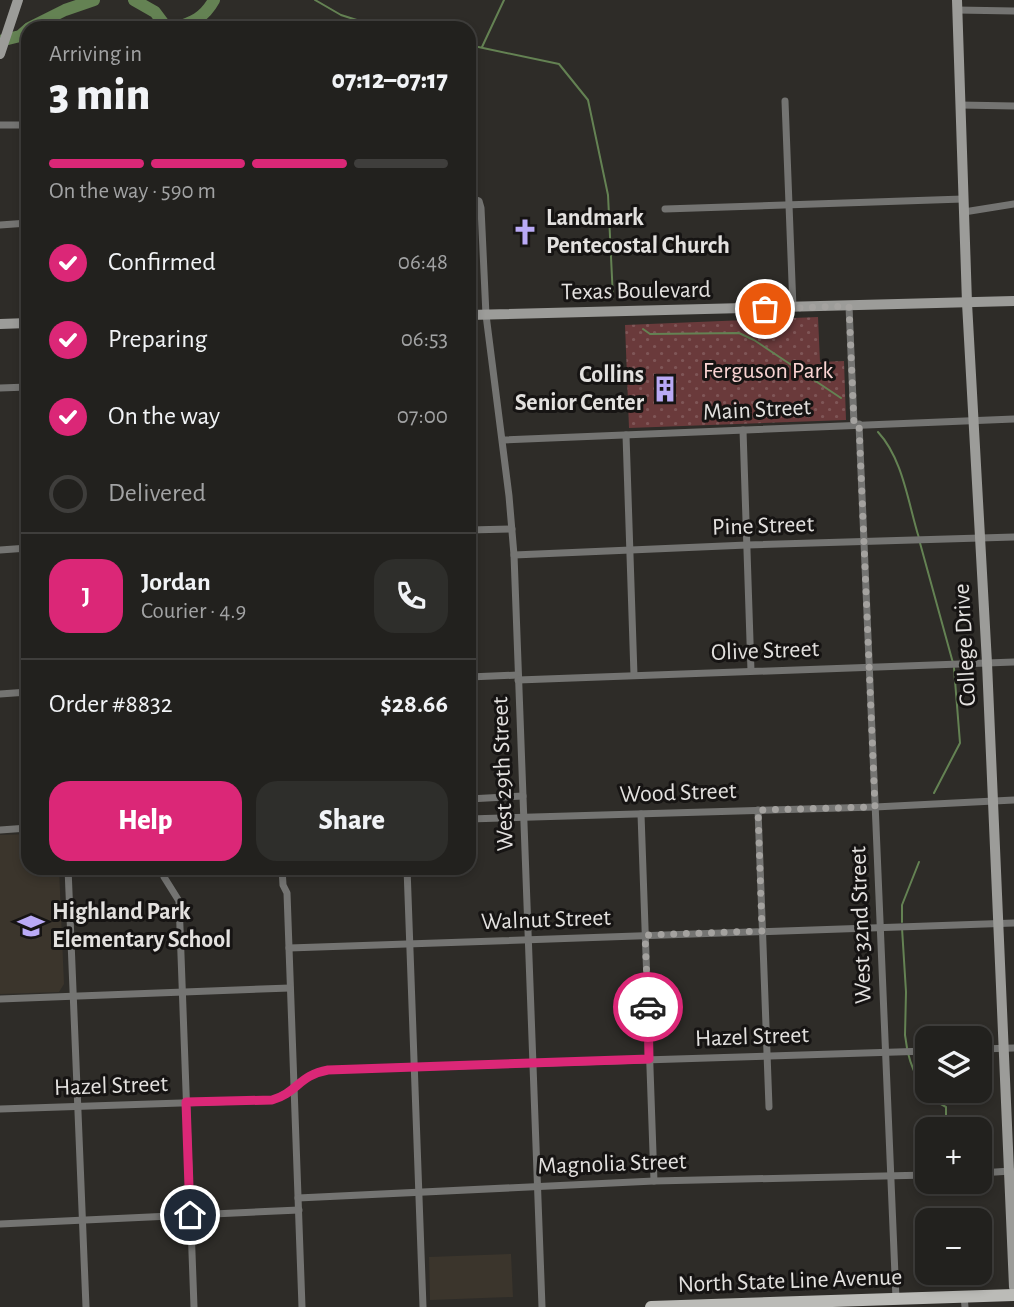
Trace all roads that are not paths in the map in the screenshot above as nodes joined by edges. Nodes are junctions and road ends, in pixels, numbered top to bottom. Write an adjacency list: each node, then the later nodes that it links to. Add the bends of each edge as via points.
1 (18, 0): 4 (street)
2 (957, 5): 3 (street); 6 (street, College Drive)
3 (1014, 11)
4 (3, 44)
5 (785, 101): 13 (street)
6 (960, 104): 7 (street); 10 (street, College Drive)
7 (1014, 106)
8 (0, 125): 9 (street)
9 (21, 125)
10 (963, 198): 13 (street); 15 (street, College Drive)
11 (476, 200): 22 (street, West 29th Street, via 481,208)
12 (1014, 204): 15 (street)
13 (789, 205): 14 (street); 21 (street)
14 (665, 209)
15 (964, 212): 19 (street, College Drive)
16 (21, 224): 17 (street)
17 (0, 225)
18 (1014, 301): 19 (street, Texas Boulevard)
19 (967, 303): 20 (street, Texas Boulevard); 29 (street, College Drive)
20 (849, 306): 21 (street, Texas Boulevard); 30 (street, West 32nd Street)
21 (793, 308): 22 (street, Texas Boulevard)
22 (486, 314): 23 (street, Texas Boulevard); 33 (street, West 29th Street)
23 (476, 315)
24 (21, 323): 25 (street)
25 (0, 324)
26 (21, 387): 27 (street)
27 (0, 388)
28 (1014, 419): 29 (street, Main Street)
29 (973, 420): 30 (street, Main Street); 37 (street, College Drive)
30 (857, 424): 31 (street, Main Street); 38 (street, West 32nd Street)
31 (743, 429): 32 (street, Main Street); 39 (street)
32 (626, 435): 33 (street, Main Street); 42 (street)
33 (503, 440): 34 (street, West 29th Street)
34 (512, 529): 35 (street); 43 (street, West 29th Street)
35 (476, 530)
36 (1014, 537): 37 (street, Pine Street)
37 (980, 539): 38 (street, Pine Street); 45 (street, College Drive)
38 (864, 542): 39 (street, Pine Street); 46 (street, West 32nd Street)
39 (747, 545): 42 (street, Pine Street); 47 (street)
40 (21, 548): 41 (street)
41 (0, 550)
42 (630, 552): 43 (street, Pine Street); 48 (street)
43 (513, 555): 50 (street, West 29th Street)
44 (1014, 662): 45 (street, Olive Street)
45 (987, 663): 46 (street, Olive Street); 55 (street, College Drive)
46 (869, 667): 47 (street, Olive Street); 57 (street, West 32nd Street)
47 (751, 671): 48 (street, Olive Street)
48 (634, 676): 50 (street, Olive Street)
49 (476, 677): 50 (street, Olive Street)
50 (518, 678): 53 (street, West 29th Street)
51 (21, 692): 52 (street)
52 (0, 694)
53 (523, 796): 54 (street); 60 (street, West 29th Street)
54 (476, 799)
55 (993, 800): 56 (street, Wood Street); 57 (street, Wood Street); 69 (street, College Drive)
56 (1014, 800)
57 (875, 807): 58 (street, Wood Street); 70 (street, West 32nd Street)
58 (758, 810): 59 (street, Wood Street); 71 (street)
59 (641, 814): 60 (street, Wood Street); 72 (street)
60 (524, 817): 61 (street, Wood Street); 73 (street, West 29th Street)
61 (476, 819)
62 (21, 828): 63 (street)
63 (0, 830)
64 (68, 875): 78 (street)
65 (164, 875): 77 (street, via 178,901)
66 (282, 875): 75 (street)
67 (407, 875): 74 (street)
68 (1014, 923): 69 (street, Walnut Street)
69 (999, 924): 70 (street, Walnut Street); 80 (street, College Drive)
70 (881, 927): 71 (street, Walnut Street); 82 (street, West 32nd Street)
71 (762, 931): 72 (street, Walnut Street); 83 (street)
72 (645, 935): 73 (street, Walnut Street); 84 (street)
73 (528, 940): 74 (street, Walnut Street); 85 (street, West 29th Street)
74 (411, 944): 75 (street, Walnut Street); 86 (street)
75 (289, 948): 76 (street)
76 (290, 988): 77 (street); 87 (street)
77 (182, 992): 78 (street); 88 (street)
78 (72, 997): 79 (street); 89 (street)
79 (0, 999)
80 (1009, 1048): 92 (street, College Drive)
81 (915, 1051): 82 (street, Hazel Street)
82 (886, 1052): 83 (street, Hazel Street); 95 (street, West 32nd Street)
83 (768, 1056): 84 (street, Hazel Street); 90 (street)
84 (649, 1059): 85 (street, Hazel Street); 96 (street)
85 (533, 1065): 86 (street, Hazel Street); 97 (street, West 29th Street)
86 (415, 1068): 87 (street, Hazel Street, via 328,1070 307,1076); 98 (street)
87 (294, 1087): 88 (street, Hazel Street, via 284,1097 272,1100); 99 (street)
88 (186, 1102): 89 (street, Hazel Street); 101 (street)
89 (77, 1106): 91 (street, Hazel Street); 102 (street)
90 (769, 1107)
91 (0, 1109)
92 (1011, 1171): 93 (street); 104 (street, College Drive)
93 (992, 1172)
94 (915, 1175): 95 (street, Magnolia Street)
95 (891, 1176): 96 (street, Magnolia Street); 106 (street, West 32nd Street)
96 (654, 1181): 97 (street, Magnolia Street)
97 (538, 1187): 98 (street, Magnolia Street); 114 (street, West 29th Street)
98 (420, 1192): 99 (street, Magnolia Street); 113 (street)
99 (299, 1198): 100 (street)
100 (299, 1210): 101 (street); 112 (street)
101 (190, 1215): 102 (street); 111 (street)
102 (82, 1220): 103 (street); 110 (street)
103 (0, 1224)
104 (1014, 1287)
105 (1014, 1295): 107 (main road, North State Line Avenue)
106 (897, 1298): 107 (main road, North State Line Avenue); 108 (main road, North State Line Avenue)
107 (964, 1302)
108 (828, 1304): 109 (main road, North State Line Avenue)
109 (687, 1306): 115 (main road, North State Line Avenue)
110 (86, 1307)
111 (194, 1307)
112 (302, 1307)
113 (423, 1307)
114 (542, 1307)
115 (651, 1307)

